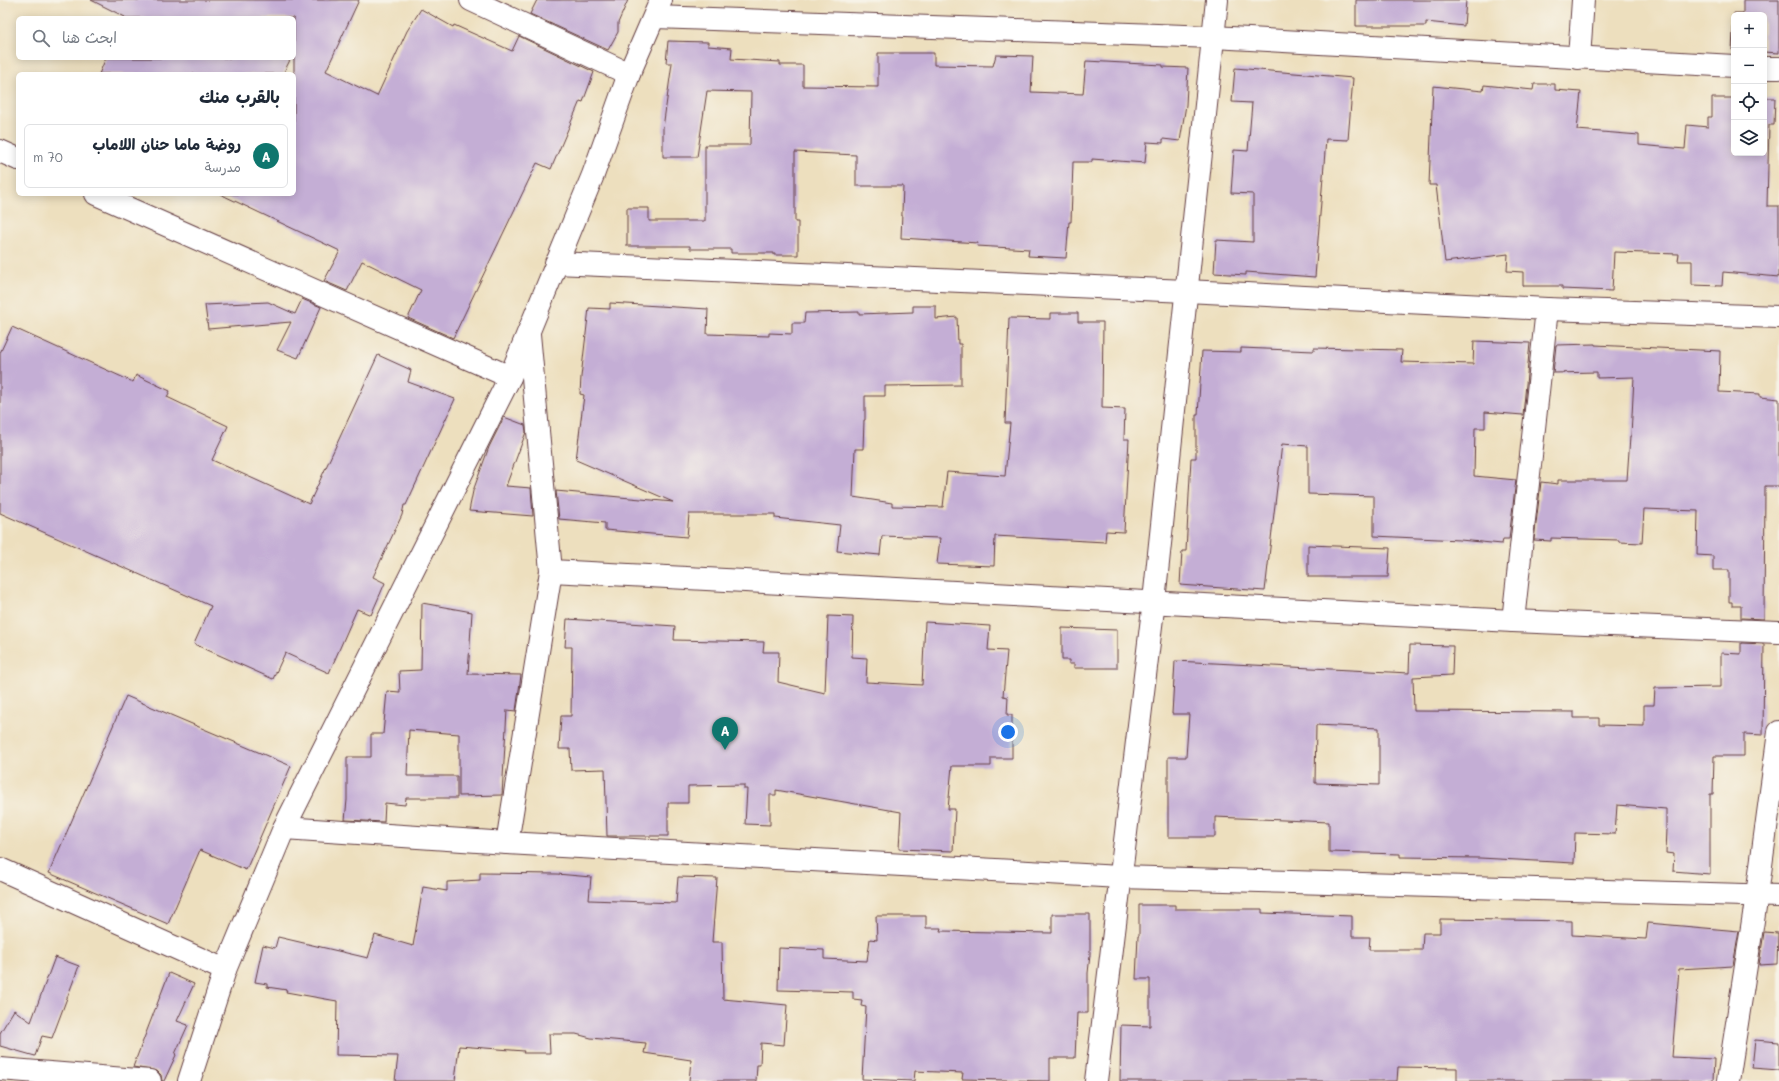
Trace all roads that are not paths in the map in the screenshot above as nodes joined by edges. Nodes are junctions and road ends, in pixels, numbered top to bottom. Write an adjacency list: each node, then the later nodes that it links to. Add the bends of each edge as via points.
1 (471, 0): 10 (street)
2 (1218, 0): 5 (street)
3 (1583, 0): 6 (street)
4 (658, 8): 5 (street); 10 (street)
5 (1213, 37): 6 (street); 15 (street)
6 (1579, 58): 7 (street)
7 (1731, 66)
8 (1767, 68): 9 (street)
9 (1779, 68)
10 (630, 74): 14 (street, via 593,175)
11 (0, 151): 12 (street)
12 (16, 158)
13 (101, 196): 19 (street)
14 (556, 263): 15 (street); 18 (street)
15 (1186, 290): 16 (street); 21 (street)
16 (1547, 309): 17 (street); 22 (street)
17 (1779, 317)
18 (529, 331): 19 (street); 20 (street)
19 (510, 377): 25 (street)
20 (550, 571): 21 (street); 26 (street)
21 (1154, 601): 22 (street); 28 (street)
22 (1513, 620): 23 (street)
23 (1779, 632)
24 (1779, 732): 29 (street)
25 (284, 828): 26 (street); 31 (street)
26 (507, 843): 28 (street)
27 (0, 869): 31 (street)
28 (1120, 877): 29 (street); 35 (street)
29 (1757, 895): 30 (street); 36 (street)
30 (1779, 896)
31 (225, 970): 34 (street)
32 (0, 1069): 33 (street)
33 (150, 1081)
34 (189, 1081)
35 (1096, 1081)
36 (1728, 1081)

